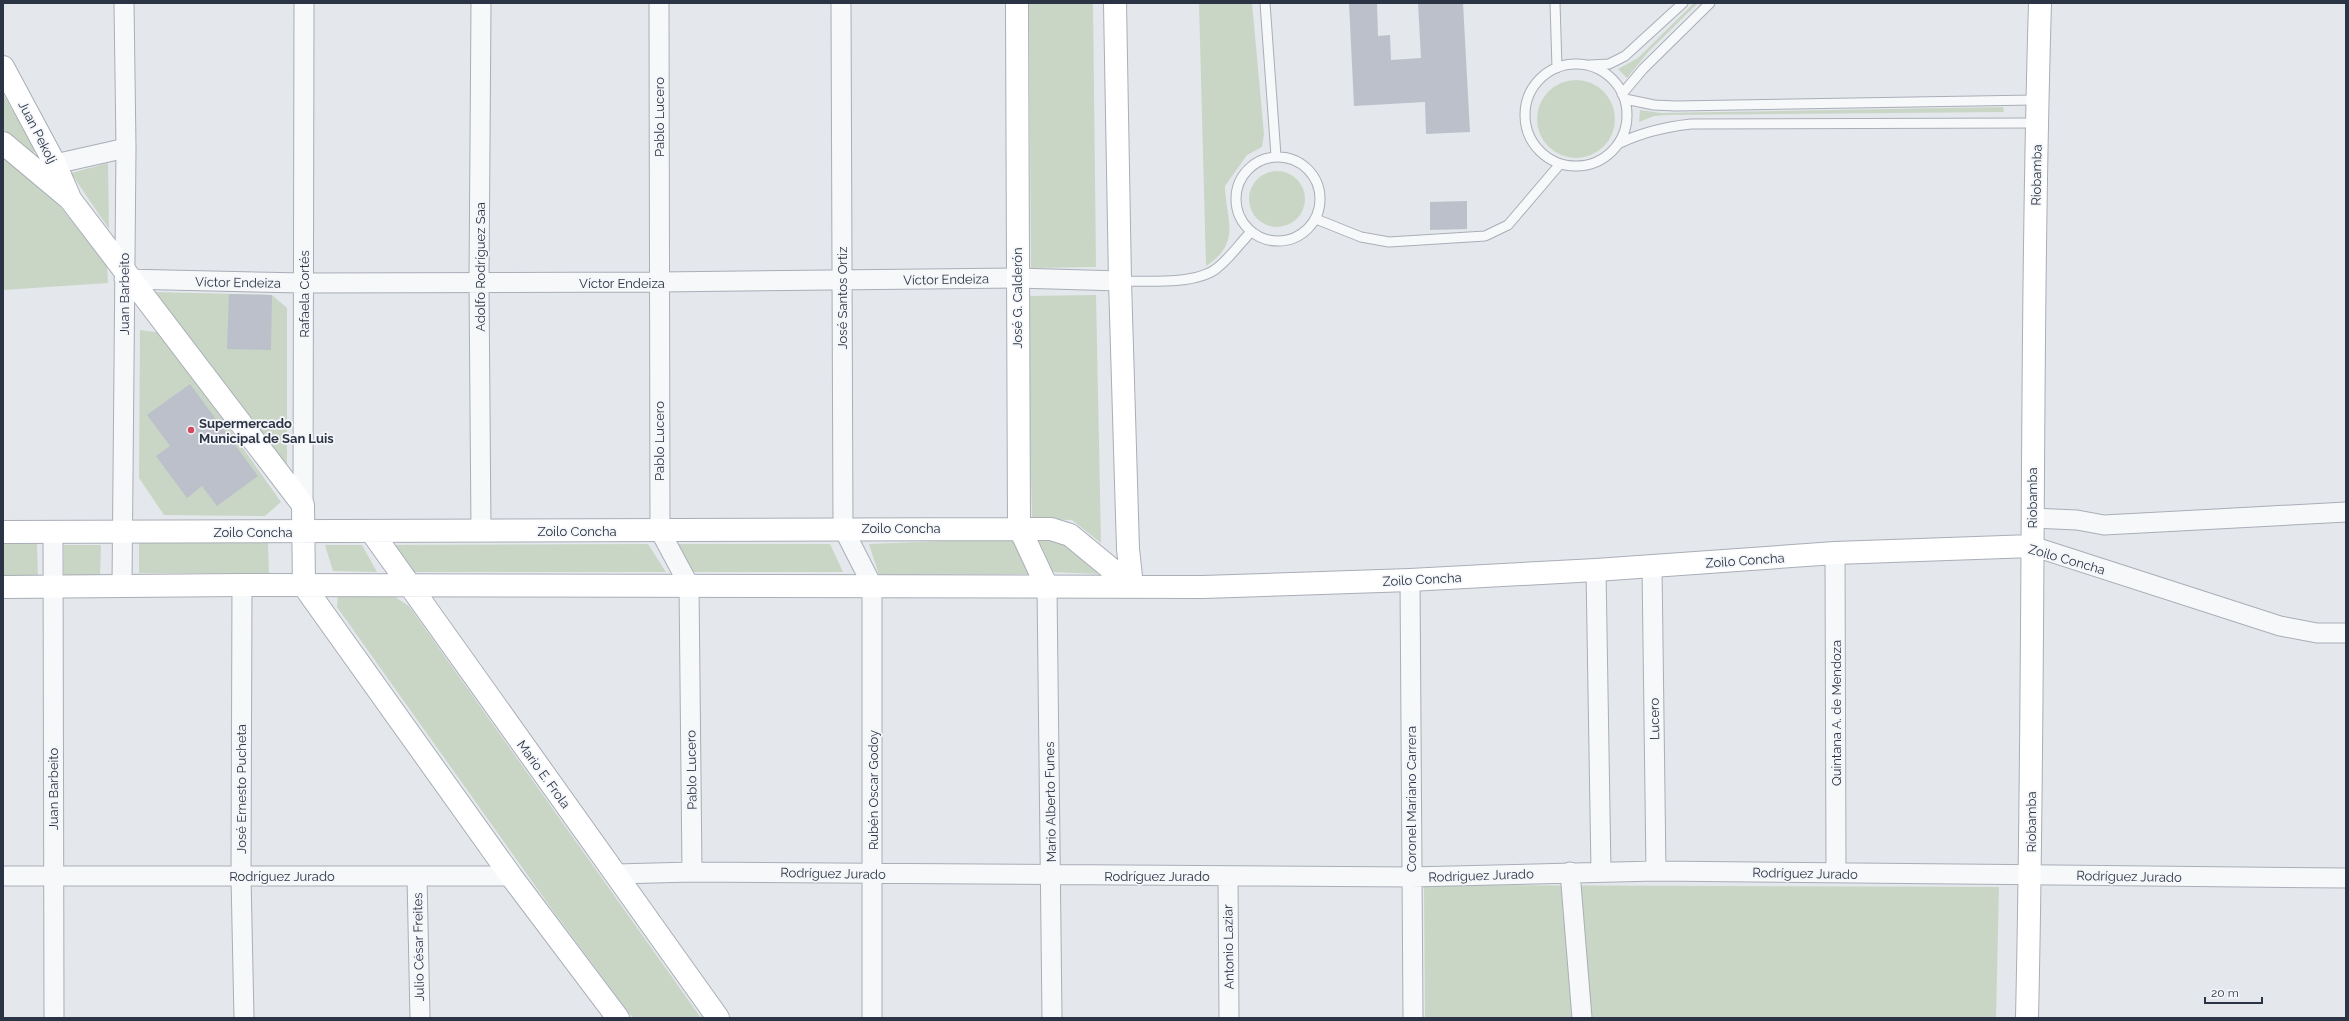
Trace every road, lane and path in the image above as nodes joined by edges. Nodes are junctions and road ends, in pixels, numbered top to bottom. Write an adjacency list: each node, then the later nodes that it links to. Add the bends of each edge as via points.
1 (124, 3): 21 (street, Juan Barbeito)
2 (304, 3): 32 (street, Rafaela Cortés)
3 (481, 3): 33 (street, Adolfo Rodríguez Saa)
4 (659, 3): 31 (street, Pablo Lucero)
5 (841, 3): 29 (street, José Santos Ortiz)
6 (1017, 3): 28 (street, José G. Calderón)
7 (1115, 3): 30 (street)
8 (1265, 3): 22 (lane)
9 (1555, 3): 15 (lane)
10 (1683, 3): 13 (lane, via 1625,56 1609,64)
11 (1710, 3): 16 (lane, via 1643,69)
12 (2040, 3): 17 (street, Riobamba)
13 (1585, 65): 15 (lane, via 1575,64); 16 (lane, via 1607,75)
14 (3, 67): 24 (street, Juan Pekolj)
15 (1556, 68): 23 (lane, via 1543,76 1533,88 1527,102 1525,117 1528,132 1535,146)
16 (1624, 96): 17 (lane, via 1654,105 1676,106); 20 (lane, via 1627,122)
17 (2037, 100): 18 (street, Riobamba)
18 (2037, 123): 20 (lane, via 1691,124 1665,127); 36 (street, Riobamba)
19 (3, 143): 24 (street, Juan Pekolj)
20 (1618, 144): 23 (lane, via 1598,161 1572,166)
21 (126, 148): 24 (street); 27 (street, Juan Barbeito)
22 (1276, 156): 25 (lane, via 1289,157 1301,162 1318,181 1321,206); 26 (lane, via 1252,165 1238,185 1235,198 1237,210 1242,222)
23 (1560, 164): 25 (lane, via 1508,225 1486,236 1389,242 1361,237)
24 (46, 168): 27 (street, Juan Pekolj)
25 (1316, 218): 26 (lane, via 1299,236 1287,240 1268,240)
26 (1251, 232): 30 (lane, via 1216,269 1200,276 1174,280)
27 (126, 276): 32 (street, Víctor Endeiza); 34 (street, Juan Pekolj); 45 (street, Juan Barbeito)
28 (1017, 278): 29 (street, Víctor Endeiza); 30 (street, Víctor Endeiza); 37 (street, José G. Calderón)
29 (841, 281): 31 (street, Víctor Endeiza); 38 (street, José Santos Ortiz)
30 (1120, 281): 57 (street, via 1128,549)
31 (658, 282): 33 (street, Víctor Endeiza); 41 (street, Pablo Lucero)
32 (304, 283): 33 (street, Víctor Endeiza); 34 (street, Rafaela Cortés)
33 (479, 283): 40 (street, Adolfo Rodríguez Saa)
34 (303, 505): 44 (street, Rafaela Cortés)
35 (2346, 512): 36 (street, via 2104,525 2078,520)
36 (2032, 518): 46 (street, Riobamba)
37 (1019, 527): 38 (street, Zoilo Concha); 57 (street, Zoilo Concha, via 1051,529 1070,535); 60 (street, José G. Calderón)
38 (843, 528): 41 (street, Zoilo Concha); 54 (street, José Santos Ortiz)
39 (371, 531): 40 (street, Zoilo Concha); 44 (street, Zoilo Concha); 56 (street, Mario E. Frola)
40 (481, 531): 41 (street, Zoilo Concha)
41 (660, 531): 53 (street, Pablo Lucero)
42 (3, 532): 43 (street, Zoilo Concha)
43 (53, 532): 45 (street, Zoilo Concha); 59 (street, Juan Barbeito)
44 (302, 532): 45 (street, Zoilo Concha); 55 (street, Rafaela Cortés)
45 (123, 533): 51 (street, Juan Barbeito)
46 (2032, 546): 47 (street, Zoilo Concha); 61 (street, Zoilo Concha, via 2280,626 2317,633); 74 (street, Riobamba)
47 (1835, 553): 48 (street, Zoilo Concha); 67 (street, Quintana A. de Mendoza)
48 (1652, 566): 49 (street, Zoilo Concha); 63 (street, Lucero)
49 (1596, 570): 50 (street, Zoilo Concha); 62 (street)
50 (1410, 580): 57 (street, Zoilo Concha, via 1204,587); 77 (street, Coronel Mariano Carrera)
51 (122, 585): 52 (street, Zoilo Concha); 59 (street, Zoilo Concha)
52 (242, 585): 55 (street, Zoilo Concha); 76 (street, José Ernesto Pucheta)
53 (689, 585): 54 (street, Zoilo Concha); 56 (street, Zoilo Concha); 64 (street, Pablo Lucero)
54 (872, 585): 60 (street, Zoilo Concha); 66 (street, Rubén Oscar Godoy)
55 (304, 586): 56 (street, Zoilo Concha); 71 (street)
56 (409, 586): 68 (street, Mario E. Frola)
57 (1132, 586): 60 (street, Zoilo Concha)
58 (3, 587): 59 (street, Zoilo Concha)
59 (53, 587): 75 (street, Juan Barbeito)
60 (1047, 587): 72 (street, Mario Alberto Funes)
61 (2346, 633)
62 (1601, 871): 63 (street, Rodríguez Jurado); 65 (street, Rodríguez Jurado)
63 (1656, 871): 67 (street, Rodríguez Jurado)
64 (692, 872): 66 (street, Rodríguez Jurado); 68 (street, Rodríguez Jurado)
65 (1570, 872): 77 (street, Rodríguez Jurado); 88 (street)
66 (873, 873): 72 (street, Rodríguez Jurado); 84 (street, Rubén Oscar Godoy)
67 (1836, 873): 74 (street, Rodríguez Jurado)
68 (616, 874): 83 (street, Mario E. Frola)
69 (3, 876): 75 (street, Rodríguez Jurado)
70 (417, 876): 71 (street, Rodríguez Jurado); 76 (street, Rodríguez Jurado); 81 (street, Julio César Freites)
71 (511, 876): 82 (street)
72 (1051, 876): 73 (street, Rodríguez Jurado); 85 (street, Mario Alberto Funes)
73 (1228, 876): 77 (street, Rodríguez Jurado); 86 (street, Antonio Laziar)
74 (2030, 876): 78 (street, Rodríguez Jurado); 89 (street, Riobamba)
75 (54, 877): 76 (street, Rodríguez Jurado); 79 (street, Juan Barbeito)
76 (241, 877): 80 (street, José Ernesto Pucheta)
77 (1411, 877): 87 (street, Coronel Mariano Carrera)
78 (2346, 878)
79 (54, 1018)
80 (244, 1018)
81 (420, 1018)
82 (618, 1018)
83 (718, 1018)
84 (872, 1018)
85 (1052, 1018)
86 (1229, 1018)
87 (1413, 1018)
88 (1582, 1018)
89 (2027, 1018)

